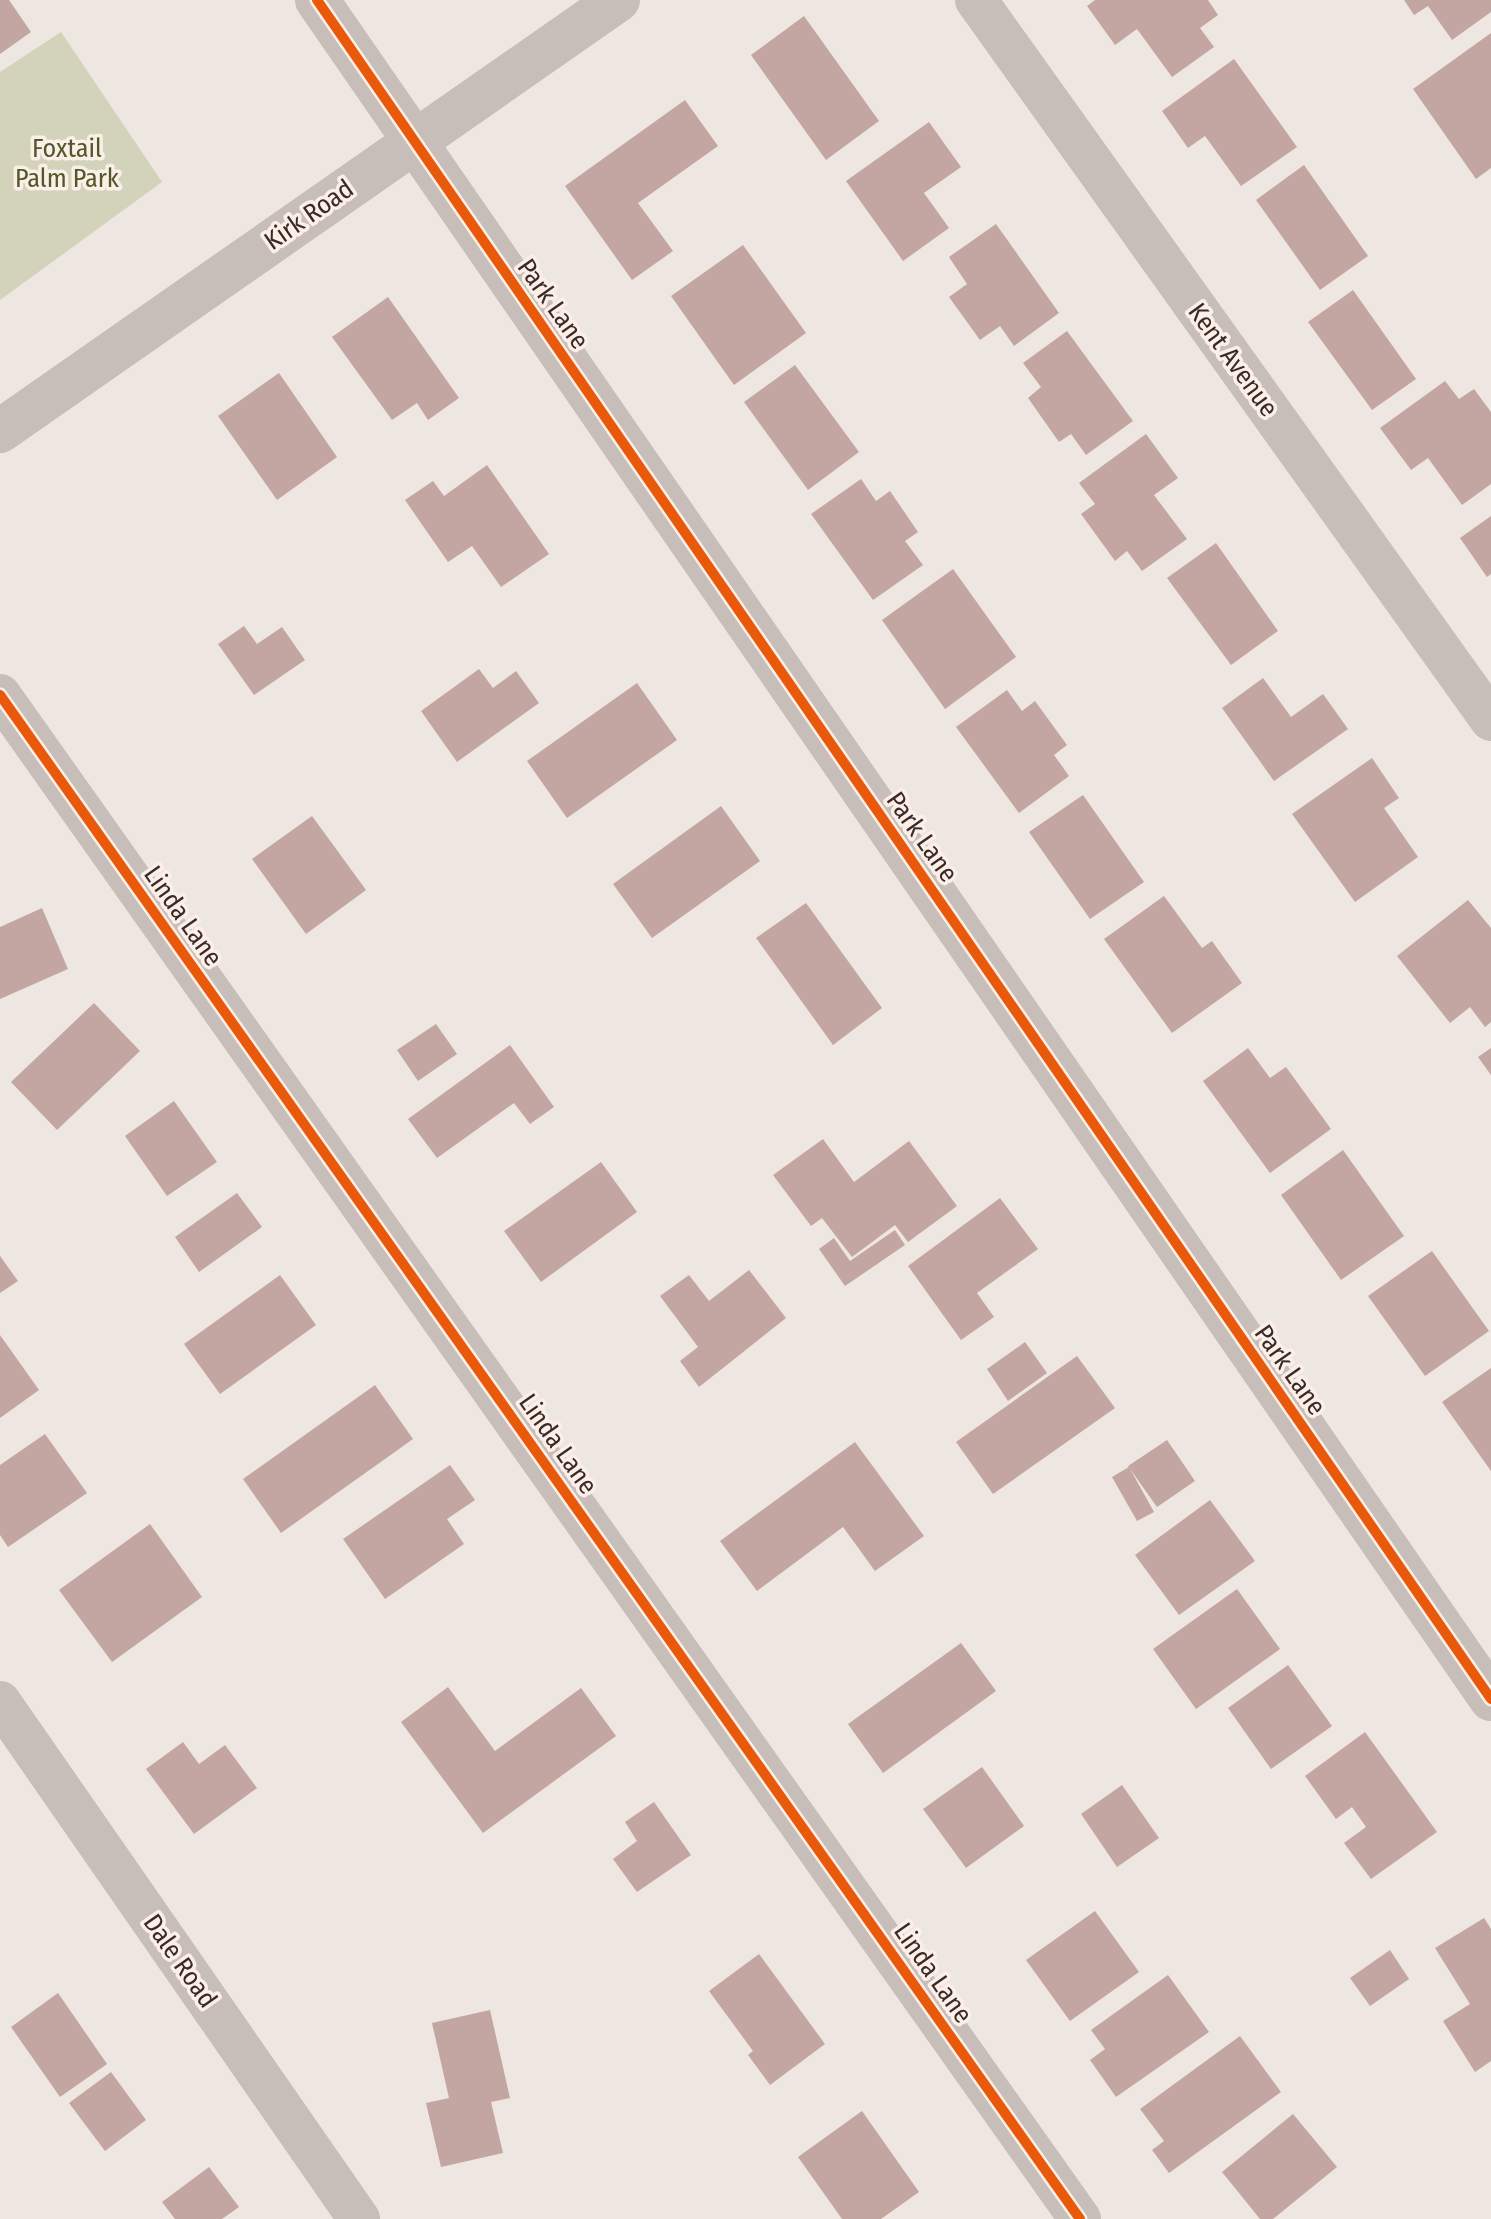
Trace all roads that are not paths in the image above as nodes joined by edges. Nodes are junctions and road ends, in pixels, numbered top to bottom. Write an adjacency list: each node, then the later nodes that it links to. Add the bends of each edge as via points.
1 (317, 0): 4 (street, Park Lane)
2 (618, 0): 4 (street, Kirk Road)
3 (976, 0): 7 (street, Kent Avenue)
4 (414, 142): 5 (street, Kirk Road); 8 (street, Park Lane)
5 (0, 431)
6 (0, 695): 11 (street, Linda Lane)
7 (1491, 720)
8 (1491, 1699)
9 (0, 1702): 10 (street, Dale Road)
10 (359, 2219)
11 (1080, 2219)

